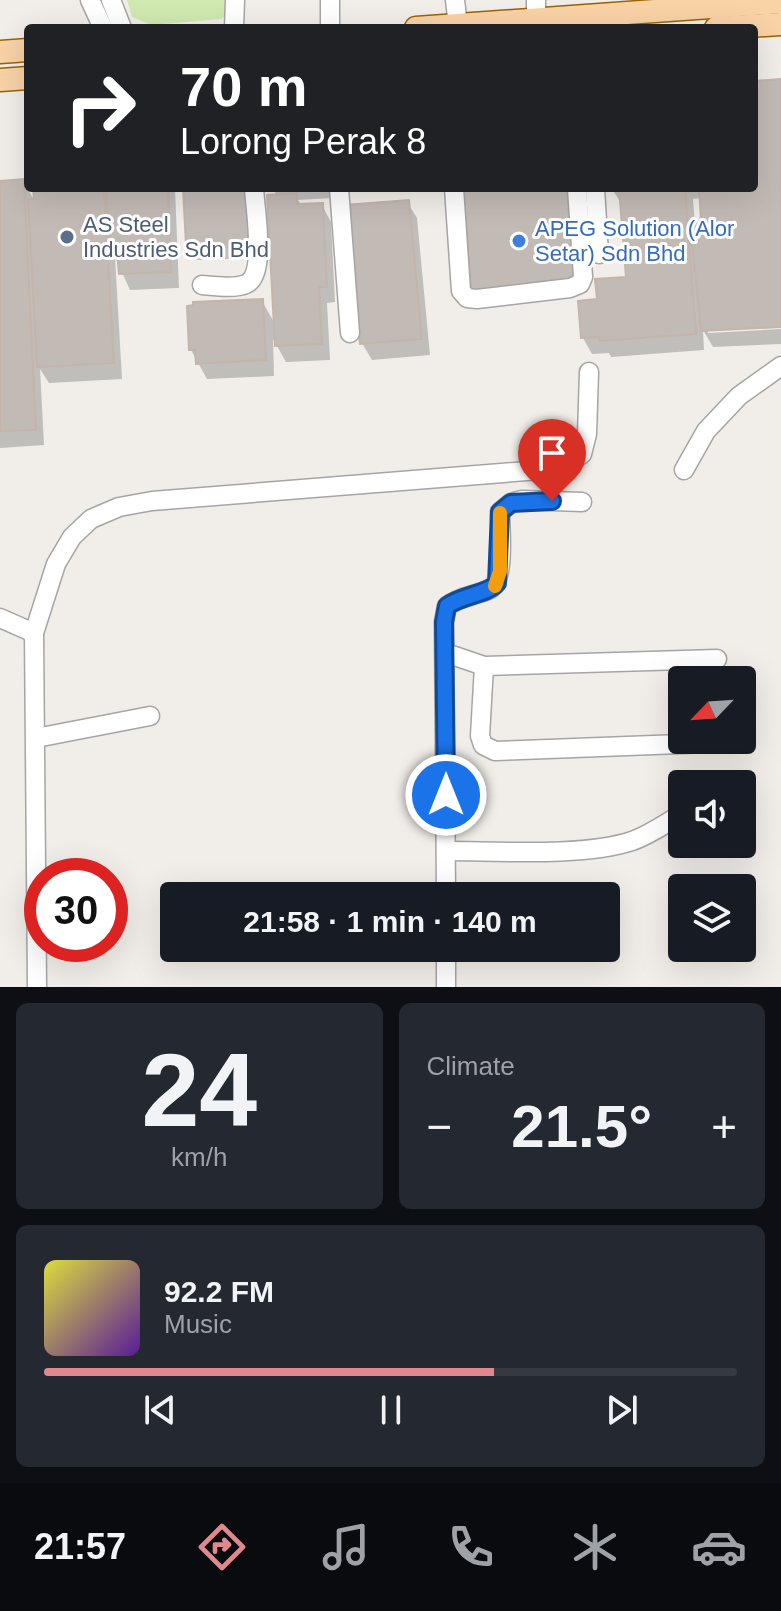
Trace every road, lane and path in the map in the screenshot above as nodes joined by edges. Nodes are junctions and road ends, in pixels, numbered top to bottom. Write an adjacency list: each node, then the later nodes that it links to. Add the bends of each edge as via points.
1 (90, 0): 9 (street)
2 (111, 0): 10 (street)
3 (234, 0): 11 (street)
4 (330, 0): 12 (street)
5 (455, 0): 13 (street)
6 (781, 2): 8 (main road)
7 (536, 9): 8 (main road); 14 (main road)
8 (712, 12): 15 (main road)
9 (101, 24)
10 (120, 24)
11 (234, 24)
12 (330, 24)
13 (458, 24)
14 (467, 24)
15 (781, 24)
16 (24, 50): 17 (main road)
17 (0, 52)
18 (24, 78): 19 (main road)
19 (0, 80)
20 (254, 192): 26 (street, via 254,277 243,286)
21 (339, 192): 27 (street)
22 (454, 192): 23 (street, via 461,291 477,299 580,284)
23 (577, 192)
24 (595, 192): 25 (street)
25 (599, 254)
26 (202, 285)
27 (350, 333)
28 (781, 366): 30 (street, via 739,396 706,431)
29 (589, 372): 33 (street, via 582,454 552,469 152,501 91,519 56,564)
30 (684, 470)
31 (582, 502): 34 (street, via 522,500 500,512 497,583 447,606)
32 (0, 618): 33 (street)
33 (34, 633): 38 (street)
34 (446, 653): 36 (street); 41 (street)
35 (717, 659): 36 (street)
36 (484, 666): 39 (street, via 480,736 483,745 495,751)
37 (150, 716): 38 (street)
38 (36, 738): 44 (street)
39 (668, 744)
40 (668, 822): 41 (street, via 621,844)
41 (446, 851): 42 (street)
42 (446, 882)
43 (446, 962): 45 (street)
44 (37, 987)
45 (446, 987)

